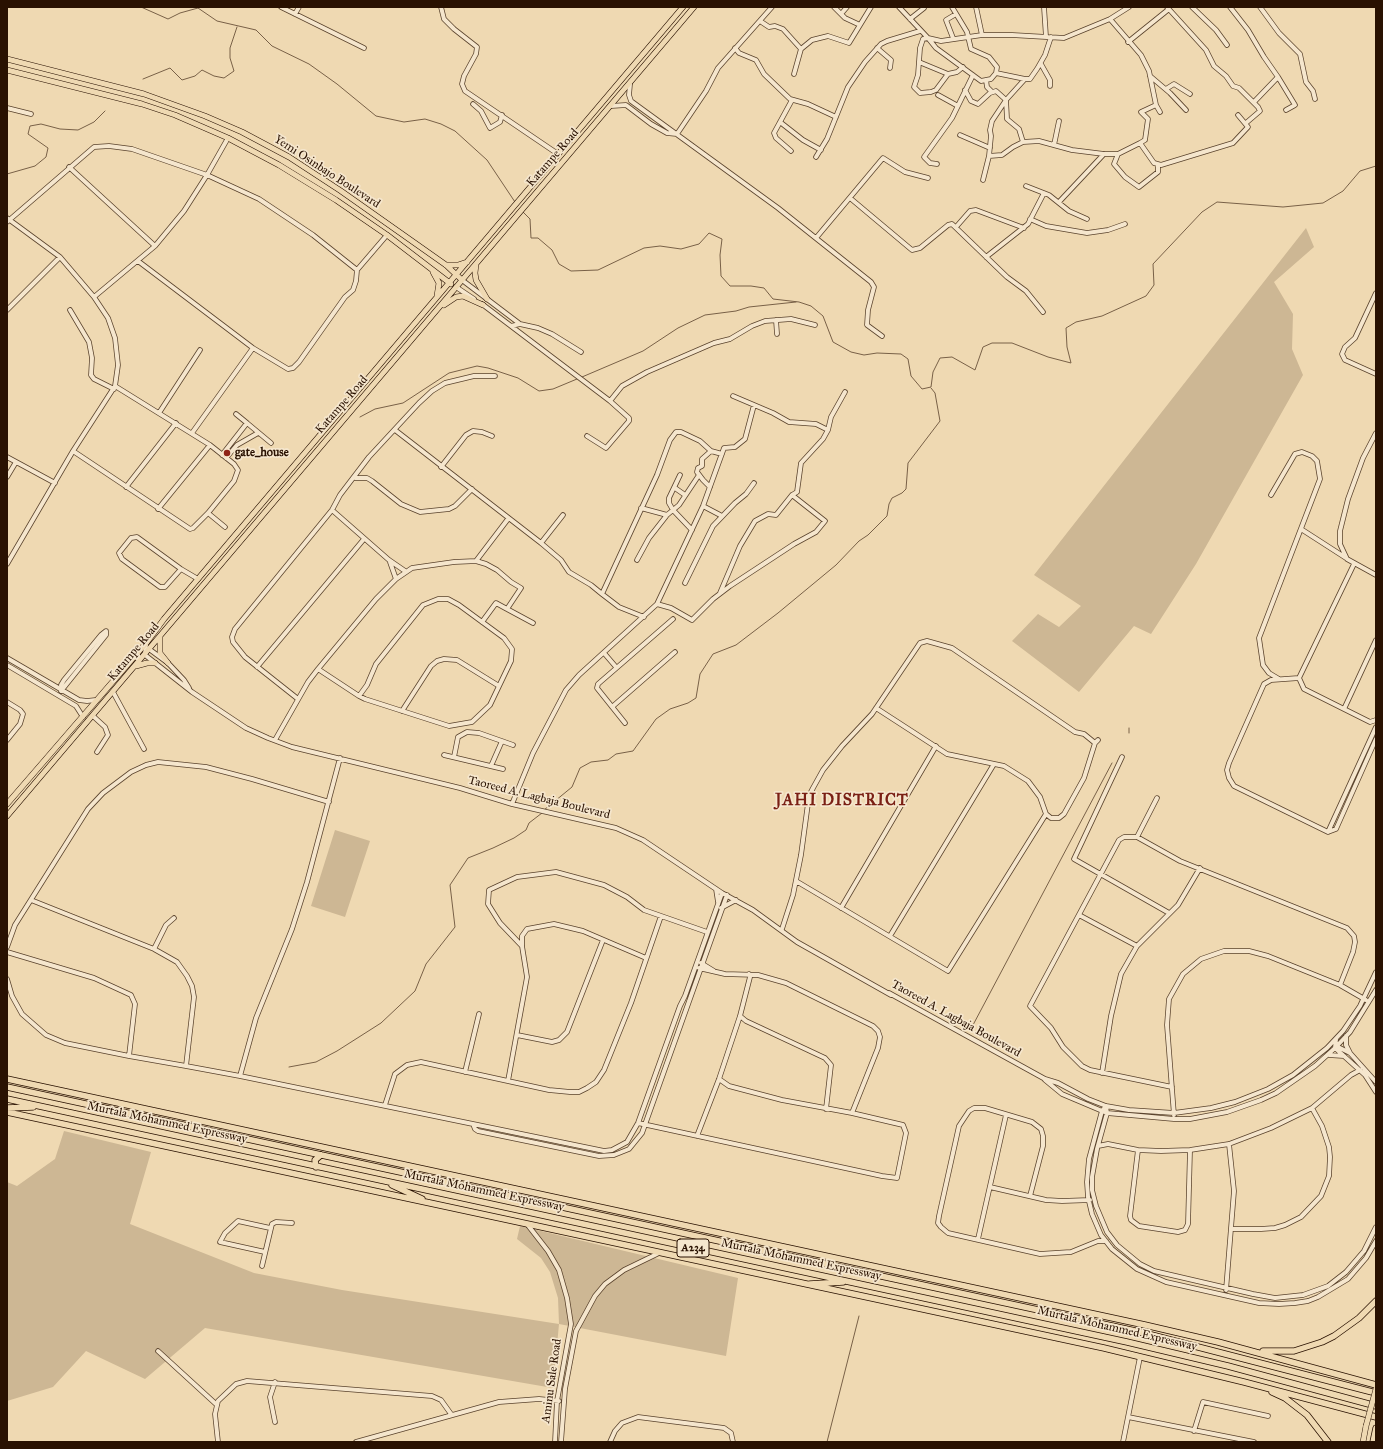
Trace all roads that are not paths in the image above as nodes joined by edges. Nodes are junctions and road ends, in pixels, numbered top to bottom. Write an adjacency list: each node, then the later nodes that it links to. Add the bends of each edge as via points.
1 (281, 7): 20 (street)
2 (299, 7): 20 (street)
3 (441, 7): 73 (street, via 444,19 477,47 464,76 462,84 465,91)
4 (683, 7): 88 (main road, Katampe Road)
5 (694, 7): 52 (main road, Katampe Road)
6 (772, 7): 25 (street)
7 (834, 7): 21 (street)
8 (847, 7): 21 (street)
9 (871, 7): 26 (street)
10 (899, 7): 23 (street)
11 (952, 7): 22 (street)
12 (976, 7): 28 (street)
13 (1044, 7): 30 (street)
14 (1129, 7): 24 (street)
15 (1192, 7): 34 (street)
16 (1230, 7): 50 (street)
17 (1260, 7): 60 (street, via 1279,33 1300,54 1306,82)
18 (924, 8): 23 (street)
19 (1168, 8): 33 (street); 63 (street, via 1206,50 1214,66 1233,86 1239,88)
20 (295, 14): 35 (street)
21 (841, 14): 26 (street)
22 (956, 14): 29 (street); 32 (street, via 946,20)
23 (910, 19): 27 (street)
24 (1110, 19): 30 (street, via 1064,38); 33 (street)
25 (760, 20): 36 (street); 38 (street, via 769,27 783,29)
26 (860, 26): 38 (street, via 849,43 823,36 812,40)
27 (920, 30): 31 (street); 37 (street, via 890,39)
28 (982, 36): 29 (street); 30 (street, via 1012,34)
29 (968, 37): 32 (street); 45 (street, via 971,49 989,58 996,67)
30 (1049, 37): 41 (street)
31 (928, 38): 32 (street); 40 (street, via 923,39 920,45); 42 (street, via 936,48)
32 (953, 38)
33 (1128, 42): 49 (street, via 1146,64)
34 (1227, 44)
35 (364, 48)
36 (735, 48): 61 (street, via 739,53 756,60 764,74); 79 (street, via 718,68)
37 (877, 48): 43 (street, via 891,60); 75 (street, via 848,86)
38 (801, 49): 46 (street)
39 (7, 59): 100 (main road, Yemi Osinbajo Boulevard, via 144,94 205,116 289,156)
40 (919, 62): 47 (street); 47 (street, via 914,87 920,93 936,90)
41 (1041, 64): 51 (street, via 1030,79); 54 (street, via 1050,80)
42 (963, 67): 47 (street); 48 (street)
43 (890, 68)
44 (7, 70): 81 (main road, Yemi Osinbajo Boulevard, via 142,104)
45 (996, 73): 51 (street); 53 (street, via 991,79)
46 (794, 74)
47 (948, 74)
48 (973, 75): 53 (street, via 981,81); 56 (street)
49 (1150, 76): 55 (street); 65 (street)
50 (1278, 77): 63 (street); 70 (street, via 1295,105)
51 (1026, 79): 62 (street)
52 (632, 80): 66 (main road, Katampe Road); 79 (street, via 628,88 631,101)
53 (986, 80): 57 (street, via 987,87)
54 (1050, 86)
55 (1166, 89): 58 (street, via 1174,84); 69 (street)
56 (965, 90): 57 (street, via 971,101 978,104); 67 (street)
57 (992, 92): 62 (street, via 996,91)
58 (1190, 94)
59 (938, 95): 67 (street)
60 (1315, 99)
61 (792, 100): 75 (street, via 808,104); 77 (street)
62 (1006, 100): 82 (street, via 1007,119 1019,129); 85 (street, via 990,126)
63 (1254, 102): 78 (street, via 1260,111)
64 (473, 104): 73 (street, via 481,111 490,128 500,122)
65 (1156, 105): 71 (street); 83 (street, via 1141,112 1148,119 1145,140)
66 (611, 106): 79 (street, via 626,105 651,124 667,133); 118 (main road, Katampe Road)
67 (958, 106): 93 (street, via 924,157)
68 (7, 108): 72 (street)
69 (1186, 110)
70 (1286, 110)
71 (1160, 112)
72 (31, 114)
73 (502, 115): 88 (street)
74 (1238, 115): 78 (street)
75 (836, 117): 86 (street)
76 (1059, 121): 84 (street)
77 (780, 122): 86 (street); 87 (street, via 775,135)
78 (1246, 123): 94 (street, via 1248,127 1233,143)
79 (677, 134): 112 (street)
80 (960, 134): 85 (street)
81 (228, 138): 96 (street); 103 (main road, Yemi Osinbajo Boulevard)
82 (1023, 142): 84 (street, via 1039,141); 91 (street, via 1002,155)
83 (1140, 143): 90 (street); 94 (street)
84 (1054, 145): 89 (street)
85 (990, 148): 91 (street)
86 (821, 150): 92 (street)
87 (791, 151)
88 (558, 154): 117 (main road, Katampe Road)
89 (1104, 154): 90 (street); 104 (street)
90 (1118, 154): 94 (street, via 1114,164 1125,177 1139,187 1158,172)
91 (989, 156): 98 (street)
92 (816, 157)
93 (937, 164)
94 (1158, 165)
95 (69, 168): 96 (street, via 94,147 109,146 132,149); 107 (street); 113 (street)
96 (207, 175): 113 (street, via 184,211); 121 (street, via 259,200 313,235)
97 (928, 178): 102 (street, via 905,172 883,158)
98 (983, 180)
99 (1026, 186): 101 (street)
100 (341, 191): 103 (main road); 120 (main road, Yemi Osinbajo Boulevard)
101 (1044, 193): 104 (street); 105 (street)
102 (850, 198): 109 (street, via 912,250 920,248 948,225); 112 (street)
103 (336, 200): 111 (main road, Yemi Osinbajo Boulevard)
104 (1059, 202): 106 (street, via 1069,211)
105 (1030, 219): 108 (street, via 1046,226 1087,233); 110 (street)
106 (1087, 219)
107 (8, 220): 114 (street)
108 (1125, 224)
109 (956, 227): 110 (street, via 970,211 976,210); 115 (street)
110 (1024, 228): 115 (street)
111 (387, 235): 119 (main road, Yemi Osinbajo Boulevard); 121 (street)
112 (816, 238): 140 (street, via 874,284 867,325)
113 (155, 246): 116 (street)
114 (60, 257): 127 (street); 132 (street)
115 (986, 257): 134 (street, via 1026,291)
116 (138, 260): 127 (street); 141 (street)
117 (468, 261): 120 (main road, via 458,266); 122 (main road, Katampe Road)
118 (476, 263): 123 (main road, Katampe Road); 129 (main road, via 476,280)
119 (428, 265): 124 (main road, Yemi Osinbajo Boulevard); 128 (main road, via 439,283)
120 (446, 265): 122 (main road, Yemi Osinbajo Boulevard)
121 (357, 270): 141 (street, via 353,290 345,296 293,368 283,368)
122 (456, 275): 123 (main road, Yemi Osinbajo Boulevard); 124 (main road, Katampe Road)
123 (462, 280): 125 (main road, Katampe Road); 129 (street)
124 (450, 282): 125 (main road, Yemi Osinbajo Boulevard); 128 (main road, Katampe Road)
125 (456, 287): 130 (street); 131 (main road, Katampe Road)
126 (1376, 293): 144 (street, via 1355,338 1345,347 1342,354 1345,360)
127 (94, 297): 146 (street, via 108,318 115,338 118,365)
128 (437, 298): 211 (main road, Katampe Road)
129 (488, 299): 136 (street)
130 (483, 305): 131 (main road, via 463,296 456,297); 138 (street)
131 (439, 307): 222 (main road, Katampe Road)
132 (7, 310)
133 (70, 310): 146 (street, via 90,342 91,375 94,379)
134 (1043, 312)
135 (776, 320): 137 (street, via 791,318); 139 (street); 149 (street, via 752,326 730,340 714,343 647,372 622,386)
136 (520, 324): 138 (street); 143 (street, via 552,334)
137 (814, 325)
138 (511, 326): 149 (street)
139 (777, 334)
140 (882, 336)
141 (253, 348): 157 (street)
142 (200, 350): 151 (street)
143 (581, 352)
144 (1375, 374)
145 (495, 376): 155 (street, via 474,376 445,383 419,403)
146 (115, 388): 151 (street); 166 (street)
147 (845, 392): 156 (street, via 831,417)
148 (733, 396): 150 (street)
149 (610, 401): 161 (street, via 629,418 629,421 606,448)
150 (754, 405): 156 (street, via 788,422 816,424); 168 (street, via 745,439 735,447 724,448)
151 (159, 413): 153 (street)
152 (236, 414): 154 (street)
153 (176, 423): 157 (street); 180 (street)
154 (247, 423): 158 (street); 162 (street)
155 (395, 430): 173 (street); 177 (street)
156 (828, 430): 185 (street, via 801,463 797,492)
157 (192, 433): 164 (street)
158 (258, 433): 163 (street); 165 (street)
159 (1376, 433): 202 (street, via 1363,458 1342,521 1340,544)
160 (492, 436): 173 (street, via 473,431 466,435)
161 (587, 436)
162 (233, 441): 165 (street); 169 (street)
163 (270, 443)
164 (210, 445): 169 (street); 189 (street)
165 (237, 445): 171 (street)
166 (73, 451): 178 (street); 180 (street)
167 (711, 451): 168 (street); 175 (street, via 702,459 702,466 698,468); 188 (street, via 692,436 676,432 670,440)
168 (722, 454): 181 (street)
169 (222, 455): 171 (street)
170 (7, 457): 172 (street)
171 (226, 458): 192 (street, via 236,466 237,474 232,485)
172 (16, 462): 176 (street); 178 (street)
173 (441, 467): 183 (street)
174 (680, 475): 182 (street)
175 (699, 475): 181 (street); 184 (street)
176 (7, 477)
177 (355, 478): 183 (street, via 367,478 401,504 420,512 449,509); 190 (street, via 340,495)
178 (54, 483): 206 (street)
179 (754, 483): 195 (street)
180 (126, 487): 189 (street)
181 (710, 487): 187 (street)
182 (675, 488): 184 (street); 191 (street, via 669,501)
183 (472, 489): 196 (street)
184 (685, 495): 191 (street)
185 (792, 495): 215 (street, via 776,515 768,514 755,521 740,546); 215 (street, via 825,521 816,532 773,557)
186 (1271, 495): 198 (street, via 1295,454 1302,452 1317,461 1320,479)
187 (703, 506): 195 (street); 199 (street)
188 (641, 508): 194 (street); 214 (street)
189 (158, 509): 192 (street, via 190,529)
190 (332, 510): 200 (street); 235 (street, via 235,629 232,637 236,646)
191 (673, 510): 194 (street); 199 (street)
192 (208, 513): 197 (street)
193 (563, 515): 201 (street)
194 (667, 515): 204 (street, via 649,538)
195 (722, 516): 213 (street, via 713,526)
196 (508, 519): 201 (street); 205 (street)
197 (225, 527)
198 (1301, 529): 202 (street); 239 (street, via 1259,638 1263,665 1269,673)
199 (692, 530): 216 (street)
200 (364, 539): 203 (street); 235 (street)
201 (541, 543): 214 (street, via 561,560 569,572)
202 (1347, 559): 207 (street)
203 (389, 560): 209 (street); 212 (street)
204 (637, 560)
205 (476, 561): 209 (street, via 430,564); 217 (street, via 497,570 521,588)
206 (7, 564)
207 (1354, 564): 210 (street); 238 (street)
208 (181, 570): 208 (street, via 137,537 131,538 119,553 122,559 160,587 165,587); 211 (street)
209 (405, 571): 212 (street)
210 (1376, 575)
211 (198, 579): 224 (main road, Katampe Road)
212 (396, 579): 237 (street, via 376,599)
213 (684, 583)
214 (602, 594): 218 (street, via 619,607)
215 (720, 594): 216 (street, via 692,620 671,608)
216 (657, 604): 218 (street)
217 (507, 609): 220 (street, via 496,602); 221 (street)
218 (644, 617): 229 (street)
219 (673, 619): 236 (street)
220 (482, 622): 240 (street, via 504,638 512,649 511,661); 244 (street, via 448,599 438,599 423,605 376,664)
221 (533, 623)
222 (160, 636): 227 (main road, Katampe Road); 232 (main road, via 160,653)
223 (1376, 640): 250 (street)
224 (147, 642): 226 (main road, Katampe Road); 227 (street)
225 (91, 650): 225 (street, via 106,635 106,631); 241 (street, via 61,684)
226 (138, 651): 227 (street); 246 (main road, Katampe Road)
227 (146, 651): 231 (street, Taoreed A. Lagbaja Boulevard); 232 (street, Taoreed A. Lagbaja Boulevard); 234 (main road, Katampe Road)
228 (675, 652): 248 (street)
229 (604, 653): 236 (street); 278 (street, via 566,690 533,753)
230 (7, 658): 241 (street)
231 (155, 663): 234 (main road); 243 (street, Taoreed A. Lagbaja Boulevard)
232 (168, 663): 243 (street, Taoreed A. Lagbaja Boulevard)
233 (7, 665): 253 (street, via 76,706)
234 (134, 667): 242 (main road, Katampe Road)
235 (257, 667): 245 (street)
236 (616, 667): 248 (street, via 599,681 597,688)
237 (318, 669): 244 (street); 245 (street)
238 (1299, 678): 239 (street); 250 (street, via 1304,689)
239 (1279, 679): 281 (street, via 1264,684 1229,763 1229,778 1234,786)
240 (499, 686): 251 (street, via 457,660 444,659 431,666); 257 (street, via 483,713 472,722)
241 (62, 689): 246 (street, via 82,701)
242 (113, 692): 252 (main road, Katampe Road); 266 (street)
243 (192, 692): 262 (street, Taoreed A. Lagbaja Boulevard, via 246,728)
244 (359, 696): 251 (street)
245 (298, 699): 262 (street)
246 (96, 700): 253 (main road, Katampe Road)
247 (7, 702): 261 (street, via 23,714 20,724)
248 (612, 707): 256 (street)
249 (876, 708): 265 (street); 279 (street, via 920,643 927,641 952,648 962,654 1075,732 1084,734 1096,742 1084,778 1064,814 1059,818 1051,818); 285 (street, via 823,770 813,788)
250 (1344, 709): 255 (street)
251 (402, 711): 257 (street, via 449,726)
252 (93, 716): 267 (street, via 105,727 108,735); 280 (main road, Katampe Road)
253 (83, 717): 277 (main road, Katampe Road)
254 (1376, 720): 255 (street)
255 (1370, 722): 258 (street)
256 (625, 723)
257 (461, 725): 259 (street)
258 (1375, 729): 281 (street)
259 (466, 732): 263 (street, via 479,732); 269 (street, via 458,737)
260 (1376, 739): 281 (street, via 1336,828)
261 (7, 740)
262 (275, 740): 271 (street, Taoreed A. Lagbaja Boulevard, via 292,747)
263 (502, 741): 264 (street); 273 (street)
264 (513, 745)
265 (936, 746): 272 (street, via 947,754); 292 (street)
266 (144, 749)
267 (97, 752)
268 (444, 755): 269 (street)
269 (454, 757): 273 (street)
270 (1122, 757): 284 (street, via 1074,859)
271 (340, 758): 276 (street); 278 (street, Taoreed A. Lagbaja Boulevard, via 460,788)
272 (994, 764): 279 (street, via 1004,766 1028,781 1040,797); 299 (street)
273 (491, 766): 274 (street)
274 (503, 769)
275 (1157, 798): 282 (street)
276 (329, 802): 288 (street, via 206,767 158,762 146,765 117,781 88,809); 338 (street, via 297,915 256,1018)
277 (7, 804)
278 (512, 804): 286 (street, Taoreed A. Lagbaja Boulevard, via 616,828 643,840)
279 (1046, 814): 299 (street, via 948,971)
280 (7, 816)
281 (1328, 832)
282 (1137, 838): 283 (street, via 1180,861); 284 (street, via 1130,836 1119,840)
283 (1200, 868): 293 (street, via 1178,905); 316 (street, via 1348,928 1355,942)
284 (1101, 875): 293 (street); 295 (street)
285 (796, 881): 292 (street); 297 (street)
286 (716, 889): 287 (street, Taoreed A. Lagbaja Boulevard); 290 (street)
287 (725, 894): 289 (street, Taoreed A. Lagbaja Boulevard); 290 (street); 291 (street)
288 (31, 900): 303 (street, via 15,925); 304 (street)
289 (736, 900): 291 (street); 297 (street, Taoreed A. Lagbaja Boulevard)
290 (718, 904): 298 (street)
291 (720, 908): 308 (street)
292 (841, 908): 299 (street)
293 (1168, 913): 302 (street)
294 (661, 916): 298 (street); 301 (street, via 644,910 627,897 604,885 581,878 556,872 517,877 489,890 488,904 500,923); 306 (street)
295 (1079, 916): 302 (street); 336 (street, via 1030,1006 1082,1066)
296 (174, 918): 304 (street, via 166,925)
297 (782, 929): 314 (street, Taoreed A. Lagbaja Boulevard, via 797,942)
298 (707, 932): 307 (street)
299 (890, 936)
300 (603, 940): 301 (street, via 554,924 527,929 522,936); 306 (street); 323 (street, via 567,1032 559,1040 552,1042)
301 (522, 946): 323 (street, via 527,977)
302 (1137, 946): 336 (street, via 1121,974 1116,990)
303 (7, 947)
304 (154, 949): 333 (street, via 177,962 192,986 194,997)
305 (7, 952): 329 (street, via 94,978 131,995 135,1004)
306 (646, 958): 342 (street, via 631,1003 596,1082 579,1092 570,1092)
307 (697, 962): 308 (street); 309 (street)
308 (702, 964): 310 (street); 311 (street)
309 (695, 967): 310 (street); 362 (street)
310 (700, 969): 311 (street); 364 (street)
311 (715, 972): 313 (street)
312 (1376, 972): 319 (street, Taoreed A. Lagbaja Boulevard)
313 (749, 974): 322 (street); 357 (street, via 786,983 873,1026 878,1031 880,1037 877,1051)
314 (858, 976): 318 (street, Taoreed A. Lagbaja Boulevard); 340 (street, Taoreed A. Lagbaja Boulevard)
315 (7, 979): 329 (street, via 12,996 22,1014 46,1035 65,1042)
316 (1340, 985): 319 (street); 345 (street, via 1249,951 1224,951 1201,959 1183,974 1169,999 1167,1025)
317 (1376, 990): 320 (street, Taoreed A. Lagbaja Boulevard)
318 (892, 995)
319 (1364, 999): 320 (street); 325 (street, Taoreed A. Lagbaja Boulevard)
320 (1370, 1000): 324 (street, Taoreed A. Lagbaja Boulevard)
321 (479, 1014): 335 (street)
322 (740, 1016): 339 (street); 353 (street, via 825,1058 831,1065)
323 (517, 1036): 342 (street)
324 (1346, 1036): 326 (street, Taoreed A. Lagbaja Boulevard); 328 (street, via 1346,1045)
325 (1336, 1039): 326 (street); 327 (street, Taoreed A. Lagbaja Boulevard)
326 (1336, 1047): 327 (street); 328 (street); 330 (street, Taoreed A. Lagbaja Boulevard); 331 (street)
327 (1327, 1048): 359 (street, Taoreed A. Lagbaja Boulevard, via 1293,1075 1252,1096 1211,1108)
328 (1350, 1053): 343 (street)
329 (129, 1056): 333 (street)
330 (1326, 1056): 331 (street, via 1336,1054); 361 (street, Taoreed A. Lagbaja Boulevard, via 1292,1083 1261,1100 1227,1112 1190,1119)
331 (1345, 1057): 332 (street)
332 (1354, 1065): 334 (street); 337 (street)
333 (186, 1066): 338 (street)
334 (1360, 1070): 337 (street); 346 (street)
335 (465, 1072): 342 (street); 349 (street, via 421,1062 407,1065 395,1074)
336 (1102, 1073): 345 (street)
337 (1351, 1075): 354 (street)
338 (240, 1076): 349 (street)
339 (719, 1079): 353 (street, via 739,1089); 366 (street)
340 (1045, 1079): 350 (street, Taoreed A. Lagbaja Boulevard); 355 (street, Taoreed A. Lagbaja Boulevard, via 1062,1094)
341 (7, 1080): 347 (highway); 395 (highway, Murtala Mohammed Expressway)
342 (508, 1081)
343 (1376, 1082)
344 (7, 1087): 347 (highway, Murtala Mohammed Expressway / A234)
345 (1172, 1087): 359 (street)
346 (1376, 1092)
347 (40, 1094): 370 (highway, Murtala Mohammed Expressway / A234)
348 (7, 1099): 351 (highway, Murtala Mohammed Expressway / A234)
349 (385, 1105): 363 (street)
350 (1106, 1106): 355 (street); 358 (street); 359 (street, Taoreed A. Lagbaja Boulevard)
351 (42, 1107): 352 (highway); 374 (highway, Murtala Mohammed Expressway / A234)
352 (7, 1108)
353 (826, 1108): 357 (street)
354 (1312, 1108): 368 (street, via 1271,1128); 386 (street, via 1329,1147 1329,1176 1321,1196 1300,1217 1285,1225 1276,1228)
355 (1102, 1111): 358 (street, Taoreed A. Lagbaja Boulevard); 380 (street, via 1087,1169)
356 (7, 1112): 381 (highway, Murtala Mohammed Expressway)
357 (852, 1113): 366 (street, via 903,1125 906,1133 896,1178)
358 (1107, 1113): 361 (street, Taoreed A. Lagbaja Boulevard); 365 (street)
359 (1174, 1113): 361 (street)
360 (1006, 1115): 377 (street); 378 (street, via 1032,1122 1041,1129 1043,1146); 388 (street, via 985,1108 974,1108 959,1126 938,1223 948,1233)
361 (1174, 1119)
362 (638, 1123): 363 (street, via 627,1142 604,1151); 364 (street)
363 (473, 1124): 364 (street, via 478,1130 599,1156 614,1155 629,1149 642,1133)
364 (645, 1124): 366 (street)
365 (1101, 1135): 367 (street); 369 (street)
366 (697, 1136)
367 (1108, 1144): 369 (street); 371 (street)
368 (1229, 1144): 372 (street); 386 (street, via 1234,1191)
369 (1098, 1146): 379 (street, via 1092,1177)
370 (301, 1150): 373 (highway, Murtala Mohammed Expressway / A234); 374 (highway, via 301,1157)
371 (1138, 1150): 372 (street); 372 (street, via 1131,1220 1139,1226 1178,1232 1185,1230 1188,1224)
372 (1190, 1150)
373 (321, 1155): 375 (highway, via 315,1160); 394 (highway, Murtala Mohammed Expressway / A234)
374 (297, 1162): 375 (highway, Murtala Mohammed Expressway / A234)
375 (316, 1167): 376 (highway, Murtala Mohammed Expressway / A234)
376 (383, 1180): 381 (highway); 397 (highway, Murtala Mohammed Expressway / A234)
377 (990, 1187): 378 (street); 388 (street)
378 (1030, 1196): 380 (street, via 1062,1201)
379 (1094, 1199): 380 (street); 399 (street, via 1107,1232 1117,1245 1140,1264 1170,1276)
380 (1089, 1200): 387 (street, via 1092,1214)
381 (431, 1203): 383 (highway, Murtala Mohammed Expressway)
382 (292, 1223): 385 (street, via 276,1222)
383 (527, 1224): 393 (highway, Murtala Mohammed Expressway); 410 (street, Aminu Sale Road, via 559,1270 566,1293 571,1324)
384 (1376, 1226): 399 (street, via 1364,1251 1346,1272 1328,1286 1316,1291 1275,1298)
385 (270, 1228): 392 (street); 392 (street, via 238,1221 225,1233 220,1242)
386 (1232, 1229): 399 (street)
387 (1102, 1235): 389 (street); 390 (street)
388 (978, 1239): 389 (street, via 1040,1254 1071,1252)
389 (1098, 1241): 390 (street)
390 (1106, 1241): 400 (street, via 1125,1261 1144,1273 1166,1282)
391 (1376, 1241): 400 (street, via 1366,1258 1348,1279 1336,1288 1308,1301 1259,1303)
392 (265, 1252): 396 (street)
393 (659, 1254): 398 (highway, Murtala Mohammed Expressway); 411 (street, Aminu Sale Road, via 624,1270 595,1296 576,1331)
394 (810, 1260): 395 (highway); 409 (highway, Murtala Mohammed Expressway / A234, via 1182,1342)
395 (854, 1262): 402 (highway, Murtala Mohammed Expressway)
396 (262, 1266)
397 (852, 1282): 398 (highway); 413 (highway, Murtala Mohammed Expressway / A234, via 1184,1355)
398 (802, 1284): 404 (highway, Murtala Mohammed Expressway)
399 (1226, 1288): 400 (street)
400 (1225, 1294)
401 (1376, 1301): 402 (highway, via 1359,1318 1334,1336 1308,1348 1267,1352)
402 (1218, 1342): 407 (highway, Murtala Mohammed Expressway)
403 (158, 1351): 412 (street)
404 (1140, 1357): 406 (highway, Murtala Mohammed Expressway); 416 (street)
405 (275, 1382): 412 (street, via 247,1381 236,1384 224,1394); 414 (street, via 432,1396 441,1400); 418 (street, via 270,1397)
406 (1244, 1382): 417 (highway, Murtala Mohammed Expressway); 429 (highway, via 1275,1393 1296,1406 1314,1423)
407 (1376, 1384)
408 (1376, 1389): 430 (main road, bridge)
409 (1376, 1392)
410 (557, 1401): 411 (street); 414 (street, via 510,1400); 423 (street, Aminu Sale Road)
411 (563, 1401): 424 (street, Aminu Sale Road)
412 (217, 1405): 421 (street, via 215,1421)
413 (1376, 1406)
414 (451, 1414): 422 (street)
415 (1268, 1416): 420 (street, via 1203,1402)
416 (1128, 1417): 420 (street); 427 (street)
417 (1376, 1417)
418 (275, 1422)
419 (1376, 1428): 431 (highway)
420 (1194, 1431): 428 (street)
421 (218, 1442)
422 (356, 1442)
423 (555, 1442)
424 (561, 1442)
425 (610, 1442): 426 (street, via 622,1423 638,1417 724,1428 731,1433)
426 (733, 1442)
427 (1123, 1442)
428 (1254, 1442)
429 (1328, 1442)
430 (1362, 1442)
431 (1373, 1442)

